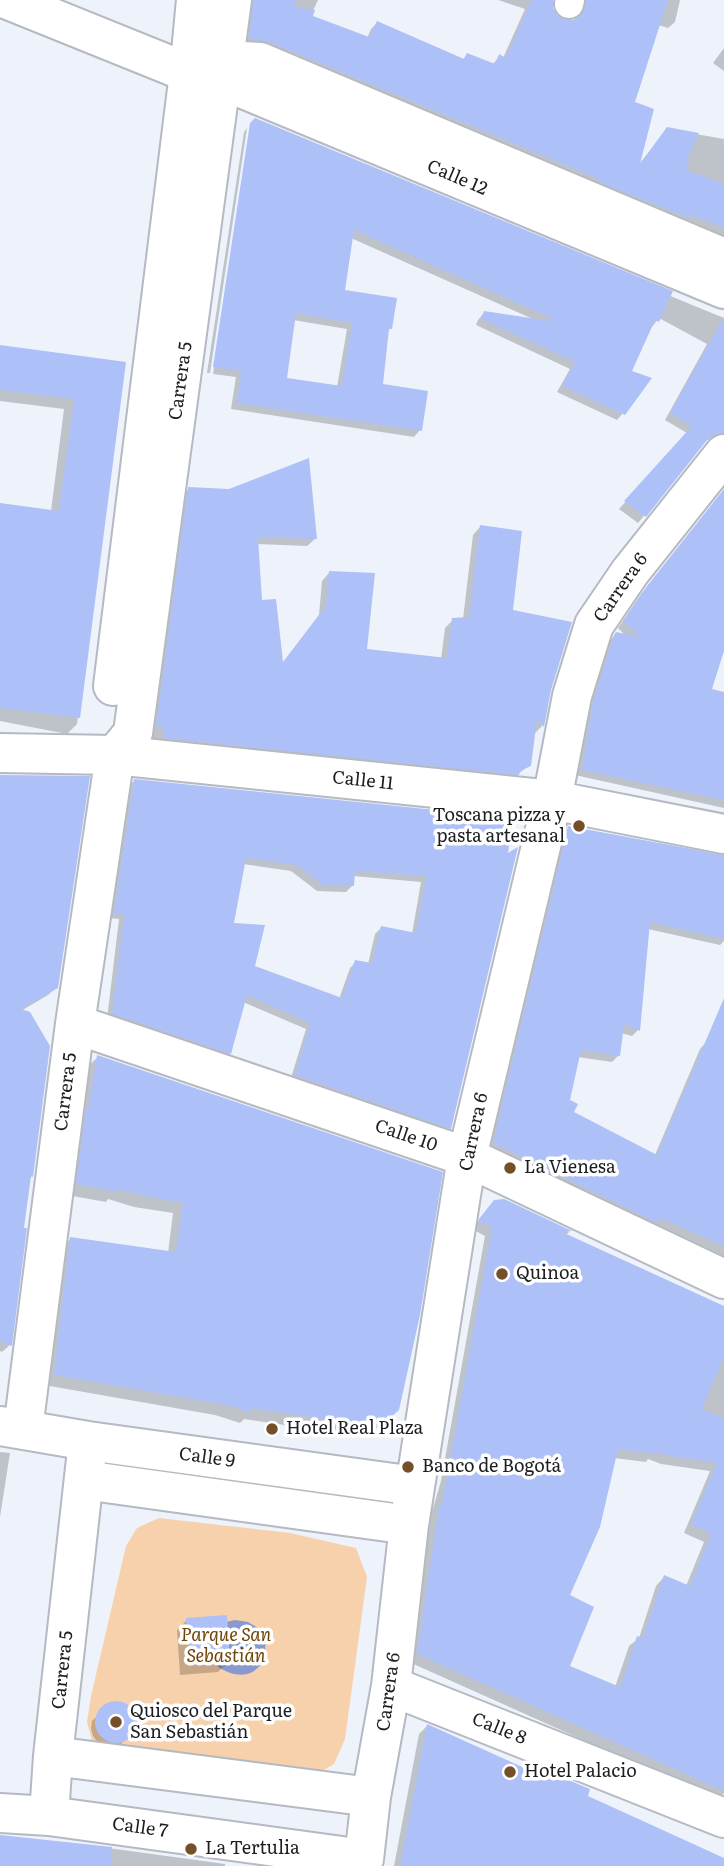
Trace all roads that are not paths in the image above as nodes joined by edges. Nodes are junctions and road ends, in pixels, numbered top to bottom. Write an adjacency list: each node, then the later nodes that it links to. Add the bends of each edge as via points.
1 (8, 0): 4 (street, Calle 12)
2 (196, 0): 4 (street, Carrera 5)
3 (232, 0): 4 (street, Carrera 5)
4 (212, 71): 5 (street, Calle 12, via 260,62); 6 (street, Calle 12); 9 (street, Carrera 5, via 107,733)
5 (724, 258)
6 (724, 289)
7 (724, 454): 10 (street, Carrera 6, via 594,625 572,696)
8 (0, 753): 9 (street, Calle 11)
9 (115, 755): 10 (street, Calle 11); 12 (street, Carrera 5)
10 (552, 800): 11 (street, Calle 11); 13 (street, Carrera 6)
11 (724, 834)
12 (75, 1024): 13 (street, Calle 10); 15 (street, Carrera 5)
13 (467, 1157): 14 (street, Calle 10); 18 (street, Carrera 6)
14 (724, 1279)
15 (11, 1427): 16 (street, Calle 9)
16 (88, 1441): 17 (street, Carrera 5); 18 (street, Calle 9)
17 (84, 1480): 19 (street); 21 (street, Carrera 5)
18 (415, 1486): 19 (street, Carrera 6)
19 (409, 1525): 20 (street, Carrera 6)
20 (391, 1686): 22 (street, Carrera 6); 25 (street, Calle 8)
21 (53, 1756): 22 (street); 24 (street, Carrera 5)
22 (371, 1797): 26 (street, Carrera 6)
23 (0, 1813): 24 (street, Calle 7)
24 (49, 1816): 26 (street, Calle 7)
25 (724, 1818)
26 (364, 1859)

